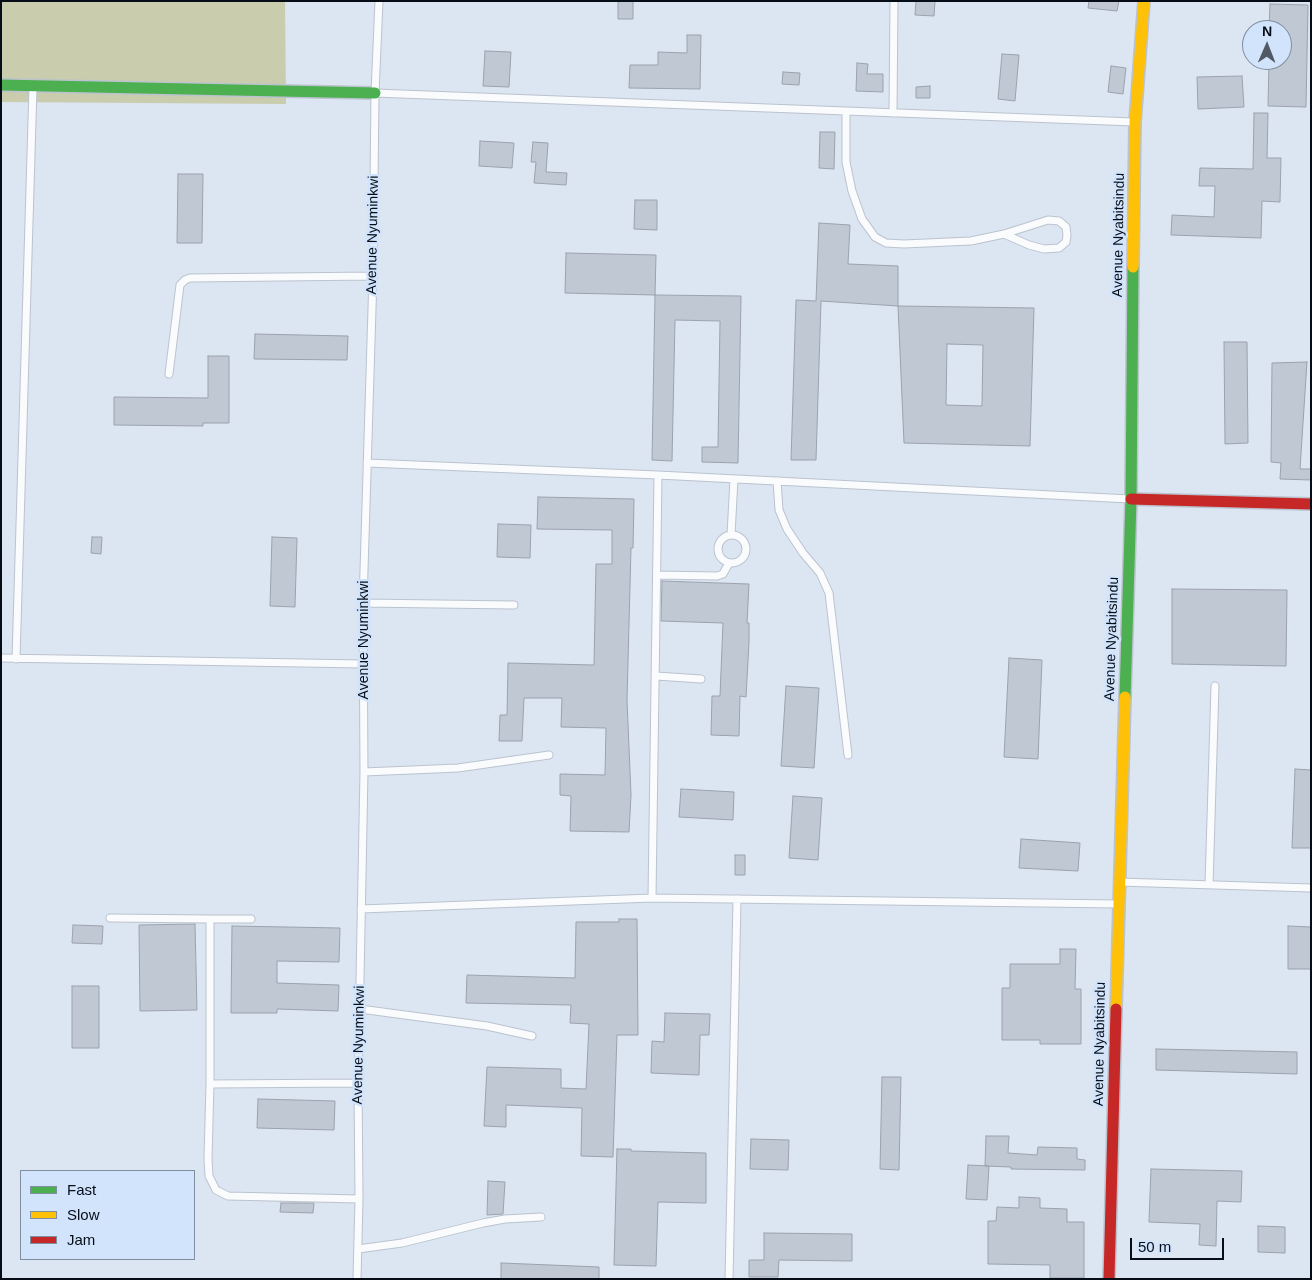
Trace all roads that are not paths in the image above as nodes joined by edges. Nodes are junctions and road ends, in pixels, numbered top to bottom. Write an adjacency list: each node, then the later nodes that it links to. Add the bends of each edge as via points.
1 (379, 1): 6 (lane, Avenue Nyuminkwi)
2 (894, 1): 8 (lane)
3 (1144, 1): 9 (street, Avenue Nyabitsindu)
4 (1, 85): 5 (street)
5 (33, 87): 6 (street); 25 (lane)
6 (375, 93): 7 (lane); 11 (lane, Avenue Nyuminkwi)
7 (846, 111): 8 (lane); 10 (lane, via 846,162 852,191 862,219 875,237 886,243 904,244 971,241)
8 (893, 113): 9 (lane)
9 (1135, 122): 17 (street, Avenue Nyabitsindu)
10 (1004, 234): 10 (lane, via 1048,220 1066,227 1067,235 1060,248 1044,249)
11 (373, 276): 12 (lane, via 184,280 180,285); 13 (lane, Avenue Nyuminkwi)
12 (169, 374)
13 (367, 463): 14 (lane); 22 (lane, Avenue Nyuminkwi)
14 (658, 475): 15 (lane); 21 (lane)
15 (734, 479): 16 (lane); 19 (lane)
16 (777, 481): 17 (lane); 31 (lane, via 779,510 787,529 820,573 829,593)
17 (1131, 499): 18 (street); 33 (street, Avenue Nyabitsindu)
18 (1311, 504)
19 (730, 535): 20 (lane, via 718,545 722,559); 20 (lane, via 738,537 746,550 737,563)
20 (729, 563): 21 (lane, via 724,574 717,576)
21 (657, 575): 27 (lane)
22 (363, 603): 23 (lane); 26 (lane, Avenue Nyuminkwi)
23 (514, 605)
24 (1, 658): 25 (lane)
25 (16, 659): 26 (lane)
26 (363, 664): 32 (lane, Avenue Nyuminkwi)
27 (656, 676): 28 (lane); 36 (lane)
28 (701, 679)
29 (1215, 686): 34 (lane)
30 (549, 754): 32 (lane, via 458,768)
31 (848, 755)
32 (364, 772): 39 (lane, Avenue Nyuminkwi)
33 (1119, 882): 34 (lane); 38 (street, Avenue Nyabitsindu)
34 (1209, 885): 35 (lane)
35 (1311, 888)
36 (652, 898): 37 (lane); 39 (lane)
37 (737, 899): 38 (lane); 51 (lane)
38 (1119, 904): 52 (street, Avenue Nyabitsindu)
39 (361, 909): 43 (lane, Avenue Nyuminkwi)
40 (110, 918): 41 (lane)
41 (210, 919): 42 (lane); 46 (lane)
42 (251, 919)
43 (360, 1009): 44 (lane, via 487,1026); 45 (lane, Avenue Nyuminkwi)
44 (532, 1036)
45 (358, 1083): 46 (lane); 47 (lane, Avenue Nyuminkwi)
46 (210, 1084): 47 (lane, via 209,1176 216,1190 228,1196)
47 (359, 1199): 49 (lane, Avenue Nyuminkwi)
48 (541, 1217): 49 (lane, via 505,1219 402,1243)
49 (358, 1249): 50 (lane, Avenue Nyuminkwi)
50 (357, 1279)
51 (729, 1279)
52 (1109, 1279)

